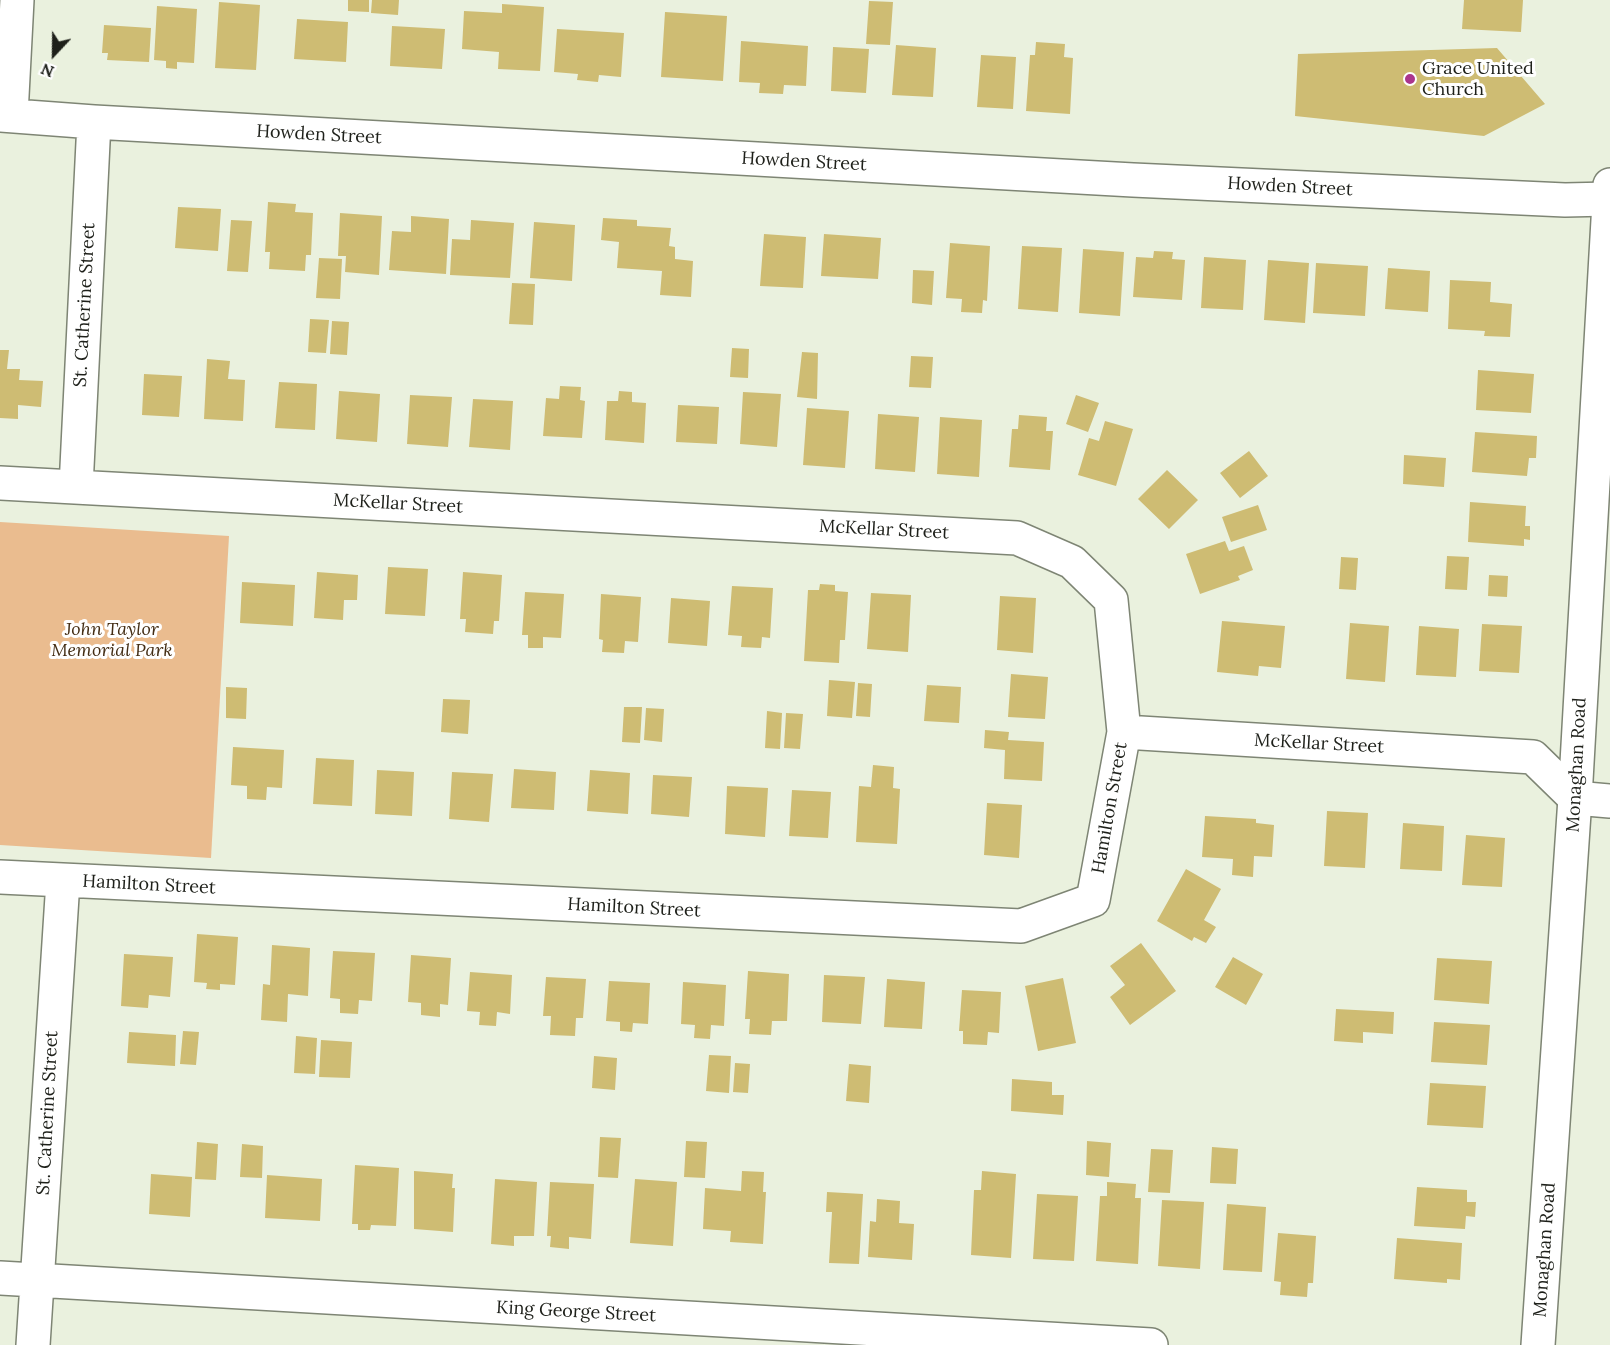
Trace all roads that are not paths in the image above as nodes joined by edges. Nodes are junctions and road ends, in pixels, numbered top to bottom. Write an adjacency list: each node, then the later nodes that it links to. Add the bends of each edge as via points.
1 (17, 0): 2 (street)
2 (6, 115): 3 (street, Howden Street)
3 (94, 122): 4 (street, Howden Street, via 1133,180 1553,199); 7 (street, St. Catherine Street)
4 (1609, 192): 5 (street, Monaghan Road)
5 (1604, 392): 9 (street, Monaghan Road)
6 (0, 483): 7 (street, McKellar Street)
7 (76, 487): 8 (street, McKellar Street, via 1017,537 1072,562 1111,600)
8 (1124, 732): 9 (street, McKellar Street, via 1533,757); 12 (street, Hamilton Street, via 1093,900 1021,926)
9 (1575, 798): 10 (street); 17 (street, Monaghan Road)
10 (1610, 801)
11 (0, 877): 12 (street, Hamilton Street)
12 (63, 881): 14 (street, St. Catherine Street)
13 (0, 1278): 14 (street, King George Street)
14 (38, 1280): 15 (street, St. Catherine Street); 16 (street, King George Street)
15 (33, 1345)
16 (1151, 1345)
17 (1538, 1345)

